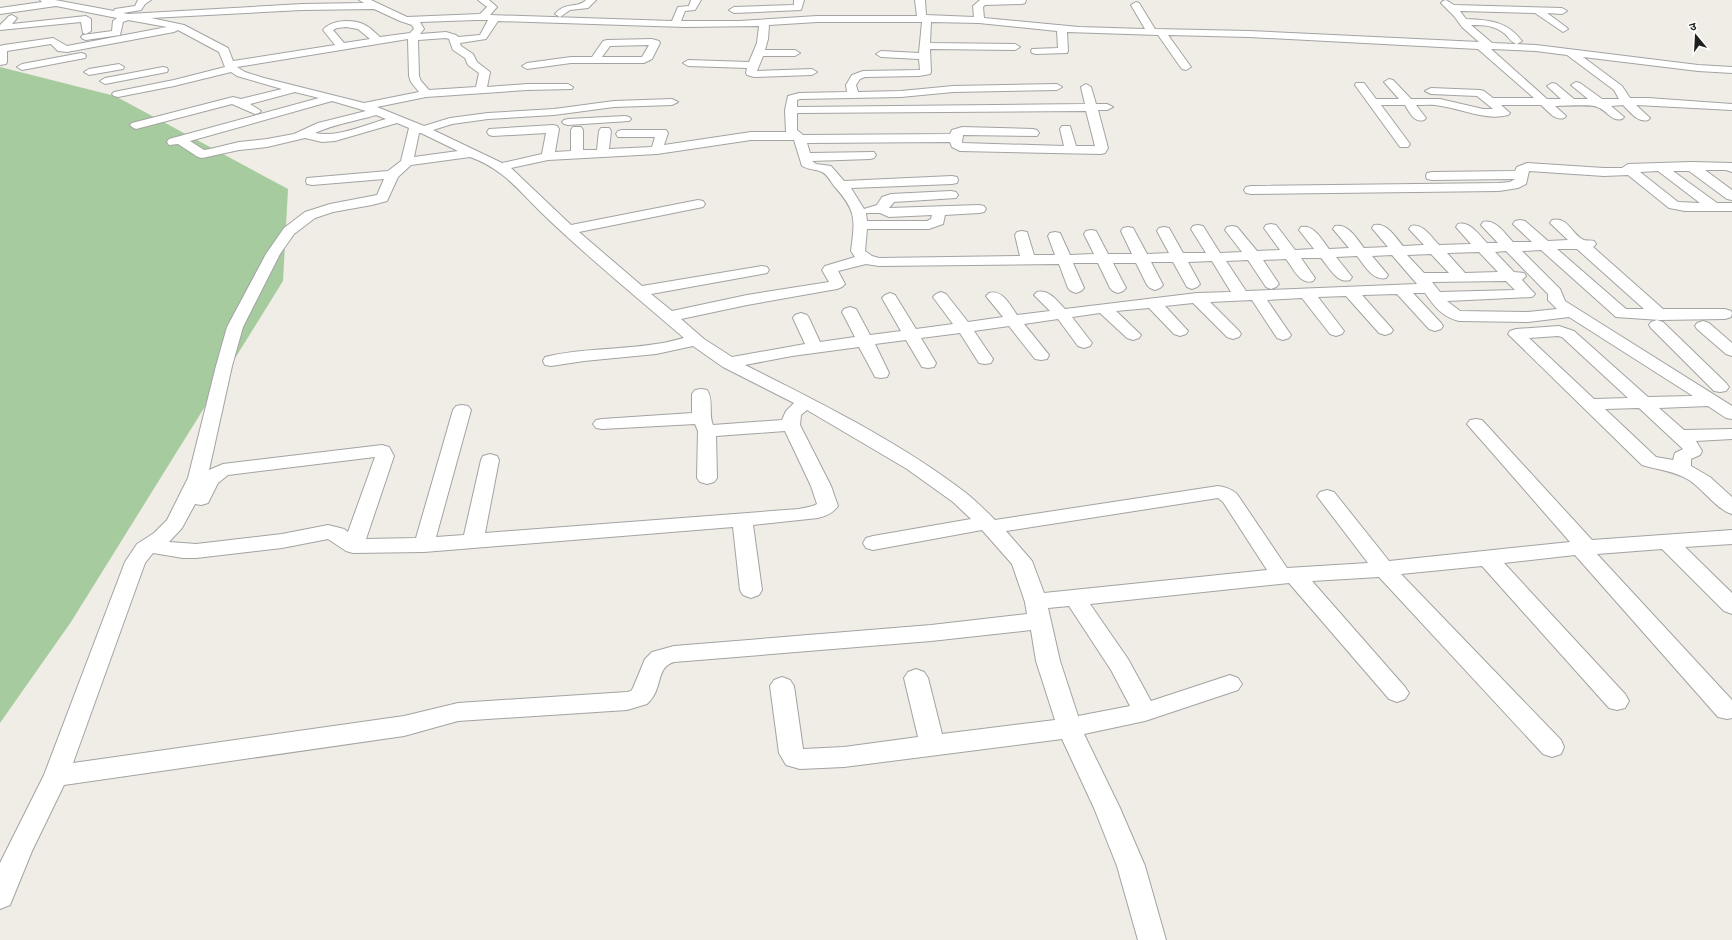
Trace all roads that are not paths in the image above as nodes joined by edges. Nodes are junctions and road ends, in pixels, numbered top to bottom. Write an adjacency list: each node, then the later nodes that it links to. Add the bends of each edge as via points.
1 (146, 0): 32 (street, via 141,2 138,8)
2 (222, 0): 28 (street)
3 (235, 0): 29 (street)
4 (363, 0): 19 (street)
5 (483, 0): 34 (street, via 492,9)
6 (591, 0): 43 (street, via 583,7 566,8)
7 (696, 0): 49 (street, via 692,8 681,9)
8 (799, 0): 16 (street, via 798,8)
9 (1443, 0): 20 (street)
10 (1488, 0): 24 (street)
11 (50, 1): 21 (street); 27 (street)
12 (918, 1): 38 (street)
13 (1022, 1): 45 (street, via 983,2 978,6)
14 (1515, 2): 25 (street); 26 (street, via 1536,3)
15 (274, 4): 19 (street); 29 (street)
16 (771, 4): 23 (street); 47 (street)
17 (1136, 5): 56 (street)
18 (173, 7): 31 (street, via 196,5)
19 (378, 8): 42 (street); 44 (street)
20 (1453, 8): 22 (street); 48 (street)
21 (83, 9): 32 (street); 36 (street)
22 (1480, 9): 24 (street); 50 (street)
23 (734, 10)
24 (1499, 10): 25 (street)
25 (1526, 10): 26 (street)
26 (1537, 10): 30 (street); 39 (street)
27 (0, 11)
28 (217, 11): 29 (street); 31 (street)
29 (231, 11)
30 (1562, 11)
31 (193, 13): 33 (street)
32 (109, 14): 33 (street)
33 (127, 17): 52 (street); 60 (street, via 118,21 116,33)
34 (483, 17): 35 (street); 44 (street)
35 (495, 17): 43 (street); 62 (street, via 484,37)
36 (12, 18): 41 (street); 46 (street, via 3,28)
37 (207, 18): 52 (street)
38 (924, 18): 45 (street); 47 (street, via 872,14); 72 (street)
39 (1548, 18): 40 (street); 53 (street)
40 (1571, 18)
41 (0, 19)
42 (325, 19)
43 (555, 19): 49 (street)
44 (408, 20): 58 (street, via 419,29)
45 (979, 20): 51 (street)
46 (58, 22): 59 (street); 60 (street, via 86,19)
47 (767, 22): 49 (street); 74 (street)
48 (1464, 22): 50 (street); 68 (street)
49 (676, 23)
50 (1493, 23): 64 (street, via 1505,28)
51 (1062, 28): 56 (street, via 1089,27); 70 (street, via 1062,51)
52 (183, 29): 60 (street); 79 (street); 87 (street, via 224,50)
53 (1563, 29)
54 (1374, 31): 63 (street)
55 (636, 32): 65 (street)
56 (1156, 32): 63 (street); 88 (street, via 1172,46)
57 (1015, 34): 66 (street, via 1016,51)
58 (413, 36): 61 (street); 62 (street, via 450,36); 114 (street, via 414,76)
59 (53, 41): 60 (street, via 62,50); 67 (street)
60 (89, 41)
61 (378, 41): 69 (street); 69 (street, via 364,26 331,26 328,30)
62 (454, 41): 111 (street, via 457,48 485,72)
63 (1384, 41): 68 (street)
64 (1517, 41)
65 (631, 42): 80 (street, via 604,44); 81 (street); 81 (street, via 654,43 647,59)
66 (988, 42): 72 (street); 78 (street)
67 (27, 45): 71 (street); 79 (street)
68 (1485, 45): 73 (street); 125 (street)
69 (341, 46): 87 (street, via 304,48)
70 (1034, 47)
71 (0, 50): 82 (street)
72 (925, 51): 76 (street); 116 (street, via 927,70 923,73 870,73 856,77 851,85)
73 (1570, 52): 77 (street); 127 (street, via 1618,88)
74 (759, 53): 75 (street); 85 (street)
75 (795, 54)
76 (882, 54)
77 (1604, 56): 84 (street, via 1635,65); 90 (street)
78 (990, 57)
79 (40, 59): 86 (street)
80 (595, 60): 81 (street); 104 (street, via 522,64)
81 (621, 60)
82 (2, 62)
83 (688, 63): 85 (street)
84 (1666, 63): 89 (street, via 1701,72); 95 (street)
85 (753, 65): 92 (street, via 751,72 754,74)
86 (22, 67)
87 (230, 67): 99 (street); 107 (street, via 260,80)
88 (1186, 67)
89 (1727, 70): 96 (street)
90 (1610, 71)
91 (89, 72): 94 (street, via 125,65)
92 (812, 72)
93 (1053, 74): 106 (street)
94 (132, 75): 97 (street); 99 (street, via 161,66); 109 (street)
95 (1672, 77)
96 (1732, 77)
97 (104, 81)
98 (1389, 82): 110 (street)
99 (174, 83): 109 (street)
100 (1360, 84): 123 (street)
101 (1576, 85): 128 (street)
102 (1552, 86): 126 (street)
103 (514, 87): 104 (street); 111 (street); 121 (street)
104 (527, 87): 105 (street)
105 (568, 87)
106 (1057, 87): 112 (street); 131 (street)
107 (295, 88): 119 (street); 130 (street)
108 (1086, 88): 132 (street)
109 (140, 90): 113 (street)
110 (1398, 90): 120 (street, via 1479,92); 124 (street)
111 (480, 91): 114 (street)
112 (931, 91): 115 (street); 135 (street)
113 (118, 94)
114 (426, 94): 134 (street)
115 (901, 94): 117 (street); 140 (street)
116 (851, 95): 117 (street); 118 (street); 138 (street)
117 (878, 95): 139 (street)
118 (823, 96): 141 (street, via 794,97); 142 (street)
119 (333, 98): 129 (street); 134 (street)
120 (1491, 101): 124 (street, via 1508,117 1440,102); 125 (street)
121 (504, 102)
122 (672, 102): 154 (street, via 614,104 475,118)
123 (1374, 102): 124 (street); 170 (street)
124 (1408, 102): 148 (street)
125 (1543, 102): 126 (street); 144 (street)
126 (1571, 102): 128 (street)
127 (1626, 102): 128 (street); 137 (street); 149 (street)
128 (1599, 103): 145 (street)
129 (302, 106): 147 (street); 168 (street)
130 (248, 107): 143 (street); 146 (street, via 230,100)
131 (1063, 107): 132 (street); 136 (street)
132 (1091, 107): 133 (street); 173 (street, via 1102,148 1096,151)
133 (1107, 107)
134 (370, 108): 150 (street); 162 (street, via 355,118 322,125)
135 (936, 108): 136 (street); 140 (street)
136 (1034, 108): 161 (street)
137 (1732, 108)
138 (850, 109): 139 (street); 142 (street); 159 (street)
139 (880, 109): 140 (street); 166 (street)
140 (902, 109)
141 (791, 110): 142 (street); 164 (street, via 791,131)
142 (821, 110): 165 (street)
143 (220, 115)
144 (1560, 116)
145 (1618, 117)
146 (164, 118): 152 (street); 153 (street)
147 (322, 118)
148 (1420, 118)
149 (1644, 118)
150 (398, 119): 154 (street); 162 (street, via 335,137 322,138)
151 (625, 119): 155 (street, via 559,122 554,124)
152 (136, 125)
153 (176, 127)
154 (418, 128): 174 (street); 180 (street)
155 (553, 129): 160 (street); 178 (street)
156 (1066, 129): 173 (street)
157 (577, 130): 176 (street)
158 (605, 130): 175 (street)
159 (850, 131): 165 (street); 166 (street)
160 (493, 132)
161 (1033, 132): 167 (street, via 962,131 956,133); 171 (street)
162 (304, 134): 168 (street, via 205,154)
163 (622, 134): 172 (street, via 660,132 662,133)
164 (798, 138): 165 (street); 172 (street, via 751,136); 179 (street)
165 (818, 138)
166 (882, 138): 167 (street)
167 (956, 138): 171 (street, via 956,144 960,148)
168 (180, 140): 169 (street)
169 (167, 144)
170 (1404, 144)
171 (1032, 149): 173 (street); 181 (street)
172 (657, 150): 175 (street)
173 (1071, 150)
174 (470, 153): 180 (street); 183 (street)
175 (603, 153): 176 (street)
176 (577, 154): 178 (street)
177 (870, 155): 179 (street)
178 (548, 156): 183 (street)
179 (804, 157): 193 (street, via 806,163 813,167 827,169)
180 (407, 162): 188 (street)
181 (1031, 162)
182 (1691, 166): 184 (street); 185 (street); 197 (street)
183 (500, 167): 215 (street, via 511,174)
184 (1660, 167): 186 (street, via 1628,168); 199 (street)
185 (1732, 168)
186 (1631, 171): 187 (street, via 1604,172 1527,167 1521,170); 199 (street, via 1674,205)
187 (1523, 174): 189 (street); 194 (street, via 1521,181 1514,185 1499,187)
188 (392, 175): 192 (street); 317 (street, via 382,198 330,208 310,215 289,231 273,254 235,327 198,478 175,523 161,538)
189 (1354, 176): 190 (street); 194 (street)
190 (1325, 177)
191 (952, 180): 193 (street)
192 (312, 181)
193 (842, 185): 203 (street)
194 (1365, 189): 195 (street)
195 (1251, 190)
196 (951, 195): 201 (street, via 891,198)
197 (1732, 196)
198 (698, 204): 215 (street)
199 (1714, 207): 200 (street)
200 (1732, 207)
201 (882, 209): 203 (street); 204 (street, via 889,213)
202 (979, 209): 204 (street)
203 (858, 211): 207 (street)
204 (939, 211): 207 (street, via 938,221 929,225)
205 (1557, 222): 223 (street)
206 (1520, 224): 224 (street)
207 (861, 225): 236 (street, via 858,251)
208 (1488, 225): 225 (street)
209 (1463, 227): 226 (street)
210 (1271, 228): 231 (street)
211 (1379, 228): 228 (street)
212 (1198, 229): 233 (street)
213 (1340, 229): 229 (street)
214 (1416, 229): 227 (street)
215 (569, 230): 254 (street)
216 (1232, 230): 232 (street)
217 (1306, 230): 230 (street)
218 (1128, 231): 234 (street)
219 (1164, 231): 235 (street)
220 (1091, 234): 238 (street)
221 (1022, 236): 239 (street)
222 (1055, 236): 237 (street)
223 (1585, 245): 224 (street); 271 (street)
224 (1544, 246): 225 (street); 271 (street, via 1618,312)
225 (1509, 247): 226 (street); 243 (street)
226 (1483, 248): 227 (street); 242 (street)
227 (1437, 250): 228 (street); 245 (street)
228 (1398, 251): 229 (street); 251 (street)
229 (1360, 252): 230 (street); 241 (street)
230 (1326, 254): 231 (street); 244 (street)
231 (1290, 255): 232 (street); 246 (street)
232 (1253, 256): 233 (street); 247 (street)
233 (1218, 257): 235 (street); 260 (street)
234 (1141, 258): 235 (street); 238 (street); 248 (street)
235 (1179, 258): 253 (street)
236 (866, 259): 239 (street, via 880,262); 268 (street, via 830,268 836,280 836,284 832,286 746,300)
237 (1065, 259): 238 (street); 239 (street); 249 (street)
238 (1104, 259): 250 (street)
239 (1028, 260)
240 (762, 270): 254 (street)
241 (1381, 275)
242 (1511, 276): 243 (street); 245 (street); 251 (street, via 1527,294)
243 (1538, 276): 265 (street, via 1558,296 1556,300)
244 (1346, 277)
245 (1461, 277): 251 (street)
246 (1308, 278)
247 (1271, 284)
248 (1155, 285)
249 (1076, 288)
250 (1118, 288)
251 (1428, 288): 252 (street); 265 (street, via 1452,315 1528,317)
252 (1402, 290): 255 (street); 272 (street)
253 (1195, 291): 260 (street); 262 (street); 279 (street)
254 (640, 292): 268 (street)
255 (1351, 292): 256 (street); 275 (street)
256 (1307, 294): 260 (street); 277 (street)
257 (1042, 295): 266 (street)
258 (994, 296): 270 (street)
259 (941, 297): 274 (street)
260 (1250, 297): 281 (street)
261 (890, 298): 278 (street)
262 (1153, 303): 263 (street); 276 (street)
263 (1103, 308): 266 (street); 280 (street)
264 (850, 312): 283 (street)
265 (1571, 312): 293 (street, via 1691,387)
266 (1062, 314): 270 (street); 284 (street)
267 (1725, 314): 271 (street)
268 (668, 317): 282 (street)
269 (801, 318): 285 (street)
270 (1013, 320): 274 (street); 287 (street)
271 (1659, 320): 293 (street)
272 (1435, 326)
273 (1703, 326): 286 (street)
274 (964, 327): 278 (street); 288 (street)
275 (1385, 330)
276 (1180, 331)
277 (1336, 331)
278 (911, 334): 283 (street); 290 (street)
279 (1233, 334)
280 (1133, 335)
281 (1284, 335)
282 (696, 340): 289 (street, via 656,349); 291 (street)
283 (864, 340): 285 (street); 292 (street)
284 (1084, 343)
285 (815, 348): 291 (street)
286 (1732, 351)
287 (1041, 355)
288 (985, 359)
289 (551, 361)
290 (928, 362)
291 (729, 363): 295 (street)
292 (881, 372)
293 (1721, 391): 296 (street); 299 (street)
294 (701, 394): 301 (street)
295 (806, 402): 303 (street, via 792,414); 312 (street, via 914,465 960,498)
296 (1644, 402): 297 (street); 297 (street, via 1564,332 1516,334); 305 (street)
297 (1589, 404): 307 (street, via 1649,461)
298 (462, 410): 318 (street)
299 (1732, 414)
300 (602, 424): 301 (street)
301 (704, 424): 303 (street); 308 (street)
302 (1476, 424): 320 (street)
303 (791, 425): 311 (street, via 828,506 818,512)
304 (1732, 434): 305 (street)
305 (1680, 436): 307 (street, via 1693,449 1682,457)
306 (490, 460): 314 (street)
307 (1682, 468): 310 (street, via 1694,475)
308 (707, 478)
309 (1327, 496): 323 (street)
310 (1732, 508)
311 (742, 520): 314 (street); 325 (street)
312 (989, 525): 316 (street); 324 (street, via 1224,493); 328 (street, via 1022,561)
313 (1732, 537): 315 (street)
314 (473, 541): 318 (street)
315 (1666, 541): 320 (street); 327 (street)
316 (873, 543)
317 (149, 545): 321 (street); 339 (street, via 136,562)
318 (424, 545): 319 (street)
319 (353, 546): 321 (street, via 337,534 328,532 282,541 196,551); 321 (street, via 385,456 382,451 223,470 210,478 193,515)
320 (1583, 548): 322 (street); 334 (street)
321 (169, 549)
322 (1486, 557): 323 (street); 333 (street)
323 (1384, 569): 324 (street); 338 (street)
324 (1288, 576): 326 (street); 332 (street)
325 (751, 590)
326 (1075, 598): 328 (street); 335 (street, via 1120,666)
327 (1732, 606)
328 (1038, 612): 336 (street, via 1048,662); 339 (street, via 923,634 674,654 660,658 653,665 639,698 627,701 458,712 428,722 404,726)
329 (916, 678): 337 (street)
330 (1230, 684): 335 (street)
331 (782, 686): 337 (street, via 791,754 794,758 800,760 844,757)
332 (1397, 693)
333 (1617, 701)
334 (1727, 710)
335 (1145, 712): 336 (street)
336 (1069, 728): 337 (street); 341 (street, via 1131,866)
337 (932, 746)
338 (1552, 747)
339 (56, 776): 340 (street, via 19,850)
340 (0, 896)
341 (1152, 940)

